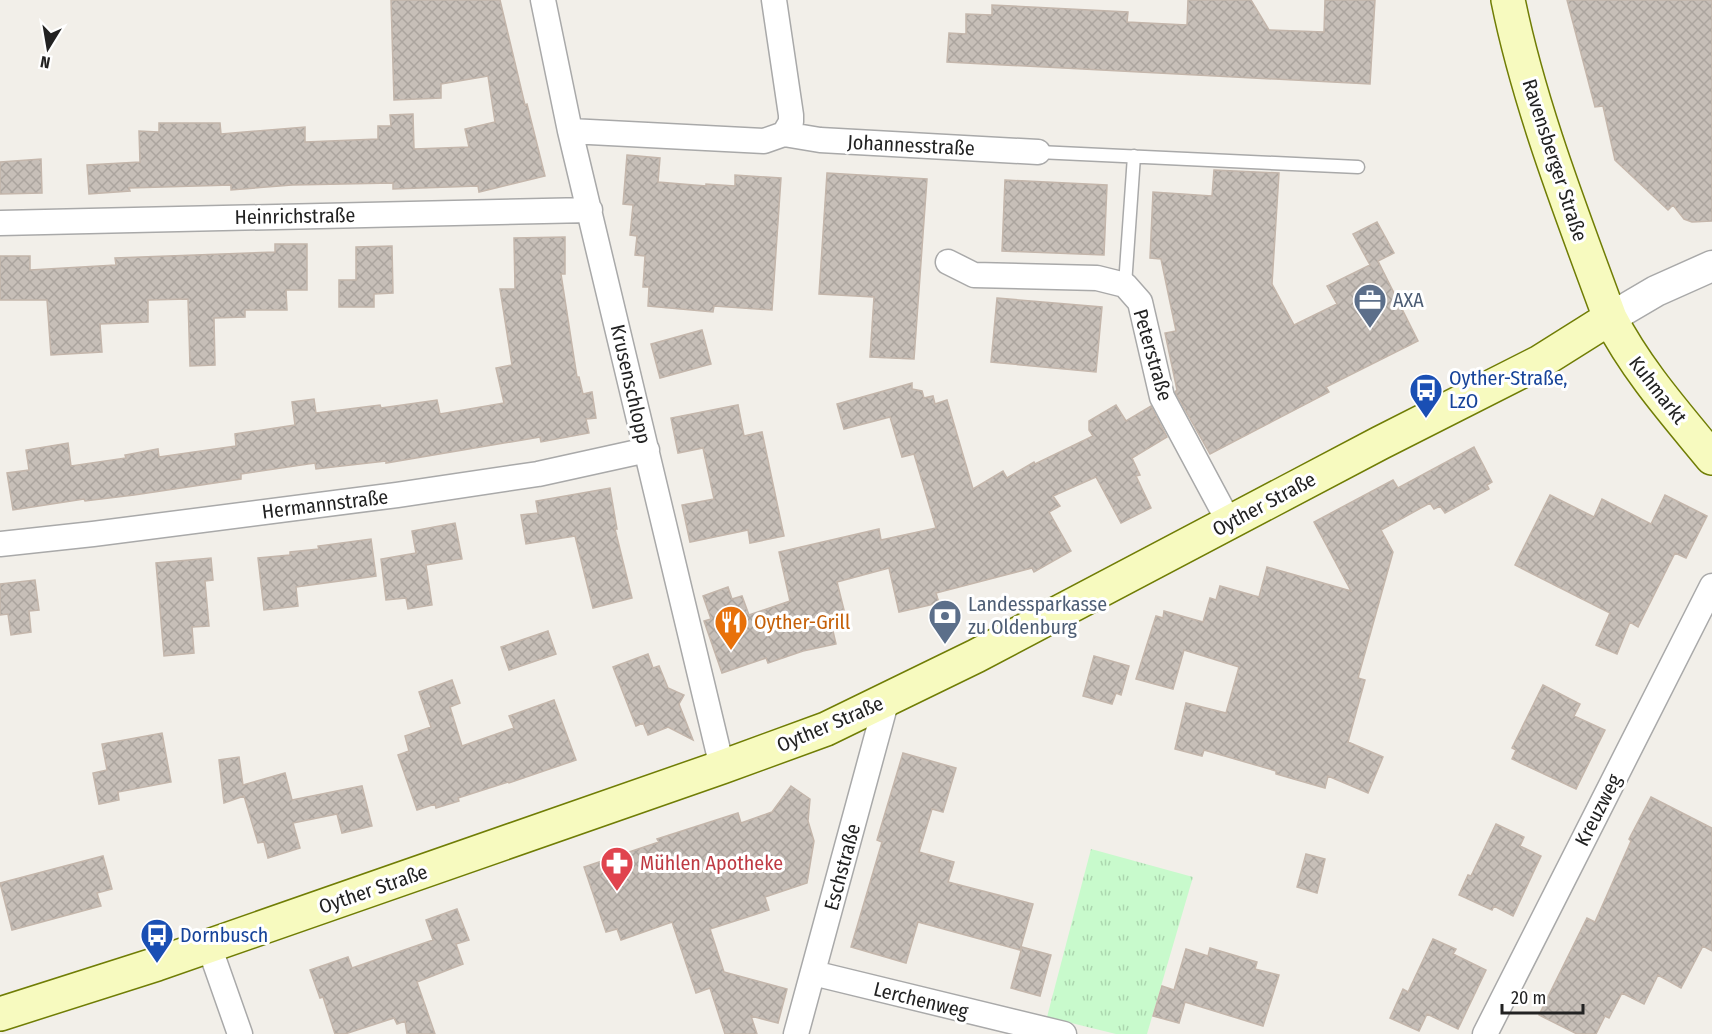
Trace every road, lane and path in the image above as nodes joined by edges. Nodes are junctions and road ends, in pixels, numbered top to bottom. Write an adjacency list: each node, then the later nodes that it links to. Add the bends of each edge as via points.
1 (543, 0): 4 (street, Krusenschlopp)
2 (774, 0): 5 (street, via 791,115)
3 (1508, 0): 14 (main road, Ravensberger Straße, via 1534,102)
4 (570, 132): 5 (street, Johannesstraße, via 764,141); 9 (street, Krusenschlopp)
5 (784, 134): 6 (street, Johannesstraße, via 820,140)
6 (1038, 152): 7 (lane)
7 (1134, 156): 8 (lane); 13 (lane)
8 (1358, 167)
9 (590, 210): 10 (street, Heinrichstraße); 15 (street, Krusenschlopp)
10 (0, 223)
11 (948, 262): 13 (street, Peterstraße, via 974,274 1097,278)
12 (1712, 266): 14 (street, via 1656,291)
13 (1125, 285): 17 (street, Peterstraße, via 1140,302 1162,397)
14 (1610, 318): 16 (main road, Kuhmarkt, via 1625,347); 17 (main road, Oyther Straße, via 1540,362)
15 (647, 450): 18 (street, Hermannstraße, via 538,474 397,495); 21 (street, Krusenschlopp)
16 (1712, 458)
17 (1230, 522): 20 (main road, Oyther Straße)
18 (0, 544)
19 (1712, 586): 28 (street, Kreuzweg)
20 (887, 699): 21 (main road, Oyther Straße, via 826,729); 23 (street, Eschstraße)
21 (722, 767): 22 (main road, Oyther Straße)
22 (209, 946): 24 (main road, Oyther Straße); 25 (street)
23 (813, 973): 26 (street, Eschstraße); 27 (street, Lerchenweg)
24 (0, 1014)
25 (240, 1034)
26 (796, 1034)
27 (1064, 1034)
28 (1485, 1034)

